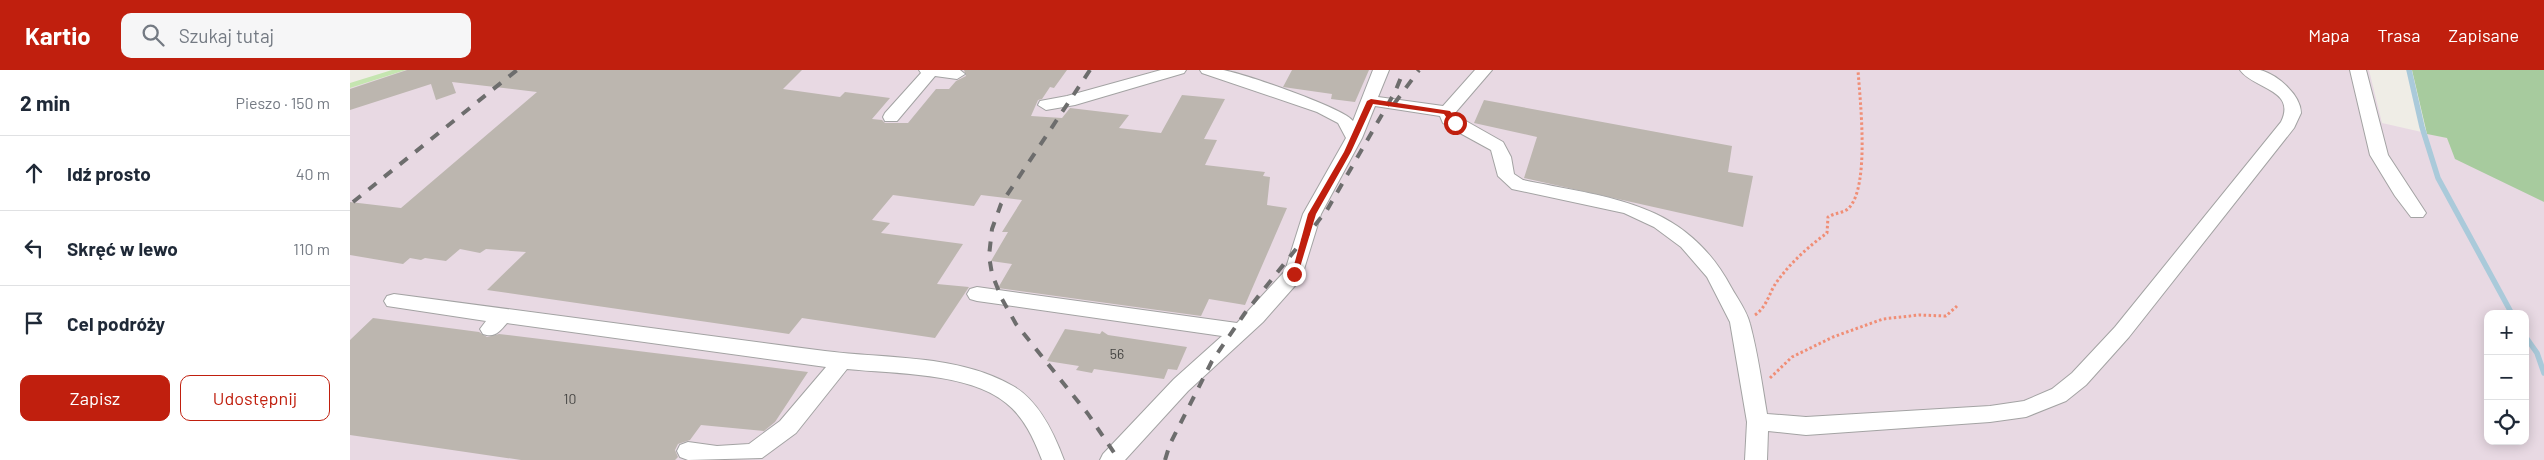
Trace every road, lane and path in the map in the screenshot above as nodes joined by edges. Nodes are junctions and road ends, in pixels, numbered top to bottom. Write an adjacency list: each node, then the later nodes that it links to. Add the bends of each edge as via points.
1 (929, 70): 9 (lane); 13 (lane)
2 (1178, 70): 11 (lane)
3 (1208, 70): 14 (lane, via 1323,108 1344,120)
4 (1381, 70): 10 (lane)
5 (1484, 70): 12 (lane)
6 (1858, 70): 20 (path, via 1862,160 1853,203 1848,209 1828,217 1827,233 1800,253 1775,285 1760,313)
7 (2248, 70): 25 (lane, via 2292,101 2294,111 2288,124 2122,332 2079,379 2059,395 2026,409 1990,414 1806,426)
8 (2358, 70): 15 (lane, via 2379,156)
9 (957, 74)
10 (1371, 101): 12 (lane); 14 (lane)
11 (1046, 105)
12 (1447, 112): 20 (lane, via 1449,119 1496,145 1503,155 1503,172 1507,180 1628,208 1660,223 1688,242 1714,273)
13 (891, 117)
14 (1354, 138): 22 (lane, via 1312,214 1294,274)
15 (2417, 213)
16 (977, 294): 22 (lane)
17 (394, 301): 19 (lane)
18 (1957, 306): 24 (path, via 1946,316 1883,318 1833,337 1792,357)
19 (504, 314): 21 (lane); 23 (lane)
20 (1740, 322): 24 (lane)
21 (490, 329)
22 (1240, 332): 29 (lane, via 1181,385)
23 (842, 361): 27 (lane, via 788,427 754,452); 28 (lane, via 970,376 1007,393 1033,418)
24 (1754, 398): 25 (lane)
25 (1758, 422): 30 (lane)
26 (688, 451): 27 (lane)
27 (715, 457)
28 (1053, 460)
29 (1111, 460)
30 (1756, 460)

